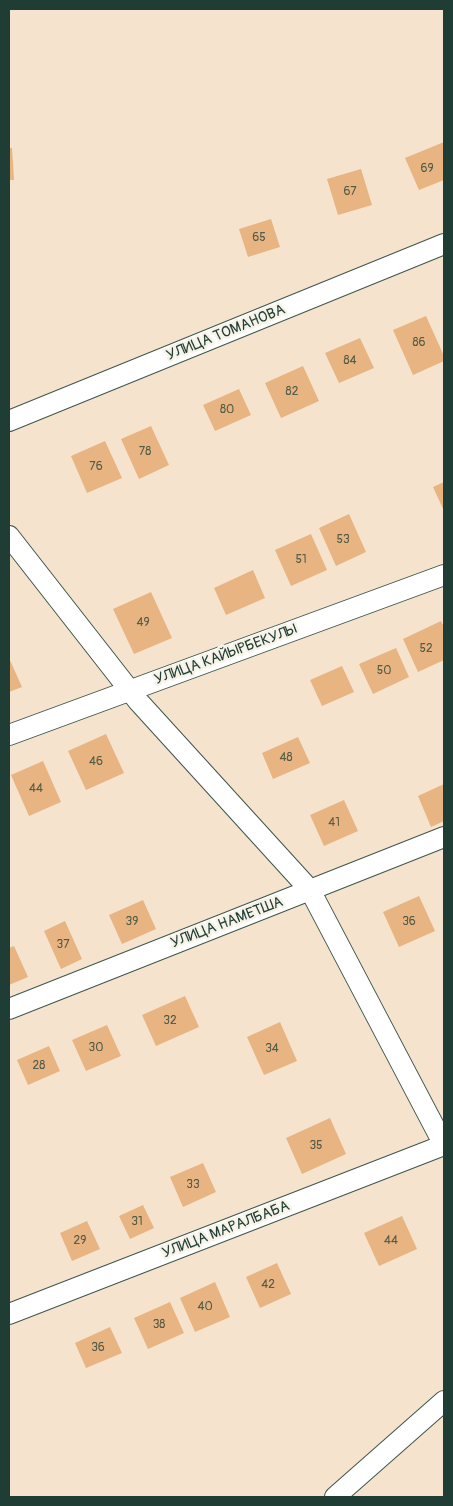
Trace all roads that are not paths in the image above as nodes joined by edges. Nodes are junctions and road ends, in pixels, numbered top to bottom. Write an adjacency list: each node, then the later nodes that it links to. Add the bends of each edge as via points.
1 (444, 244): 2 (street, УЛИЦА ТОМАНОВА)
2 (9, 422)
3 (9, 536): 5 (street)
4 (444, 575): 5 (street, УЛИЦА КАЙЫРБЕКУЛЫ)
5 (130, 690): 6 (street, УЛИЦА КАЙЫРБЕКУЛЫ); 8 (street)
6 (9, 736)
7 (444, 837): 8 (street, УЛИЦА НАМЕТША)
8 (310, 890): 9 (street, УЛИЦА НАМЕТША); 10 (street)
9 (9, 1008)
10 (444, 1145): 11 (street, УЛИЦА МАРАЛБАБА)
11 (9, 1314)
12 (444, 1402): 13 (street)
13 (335, 1497)

